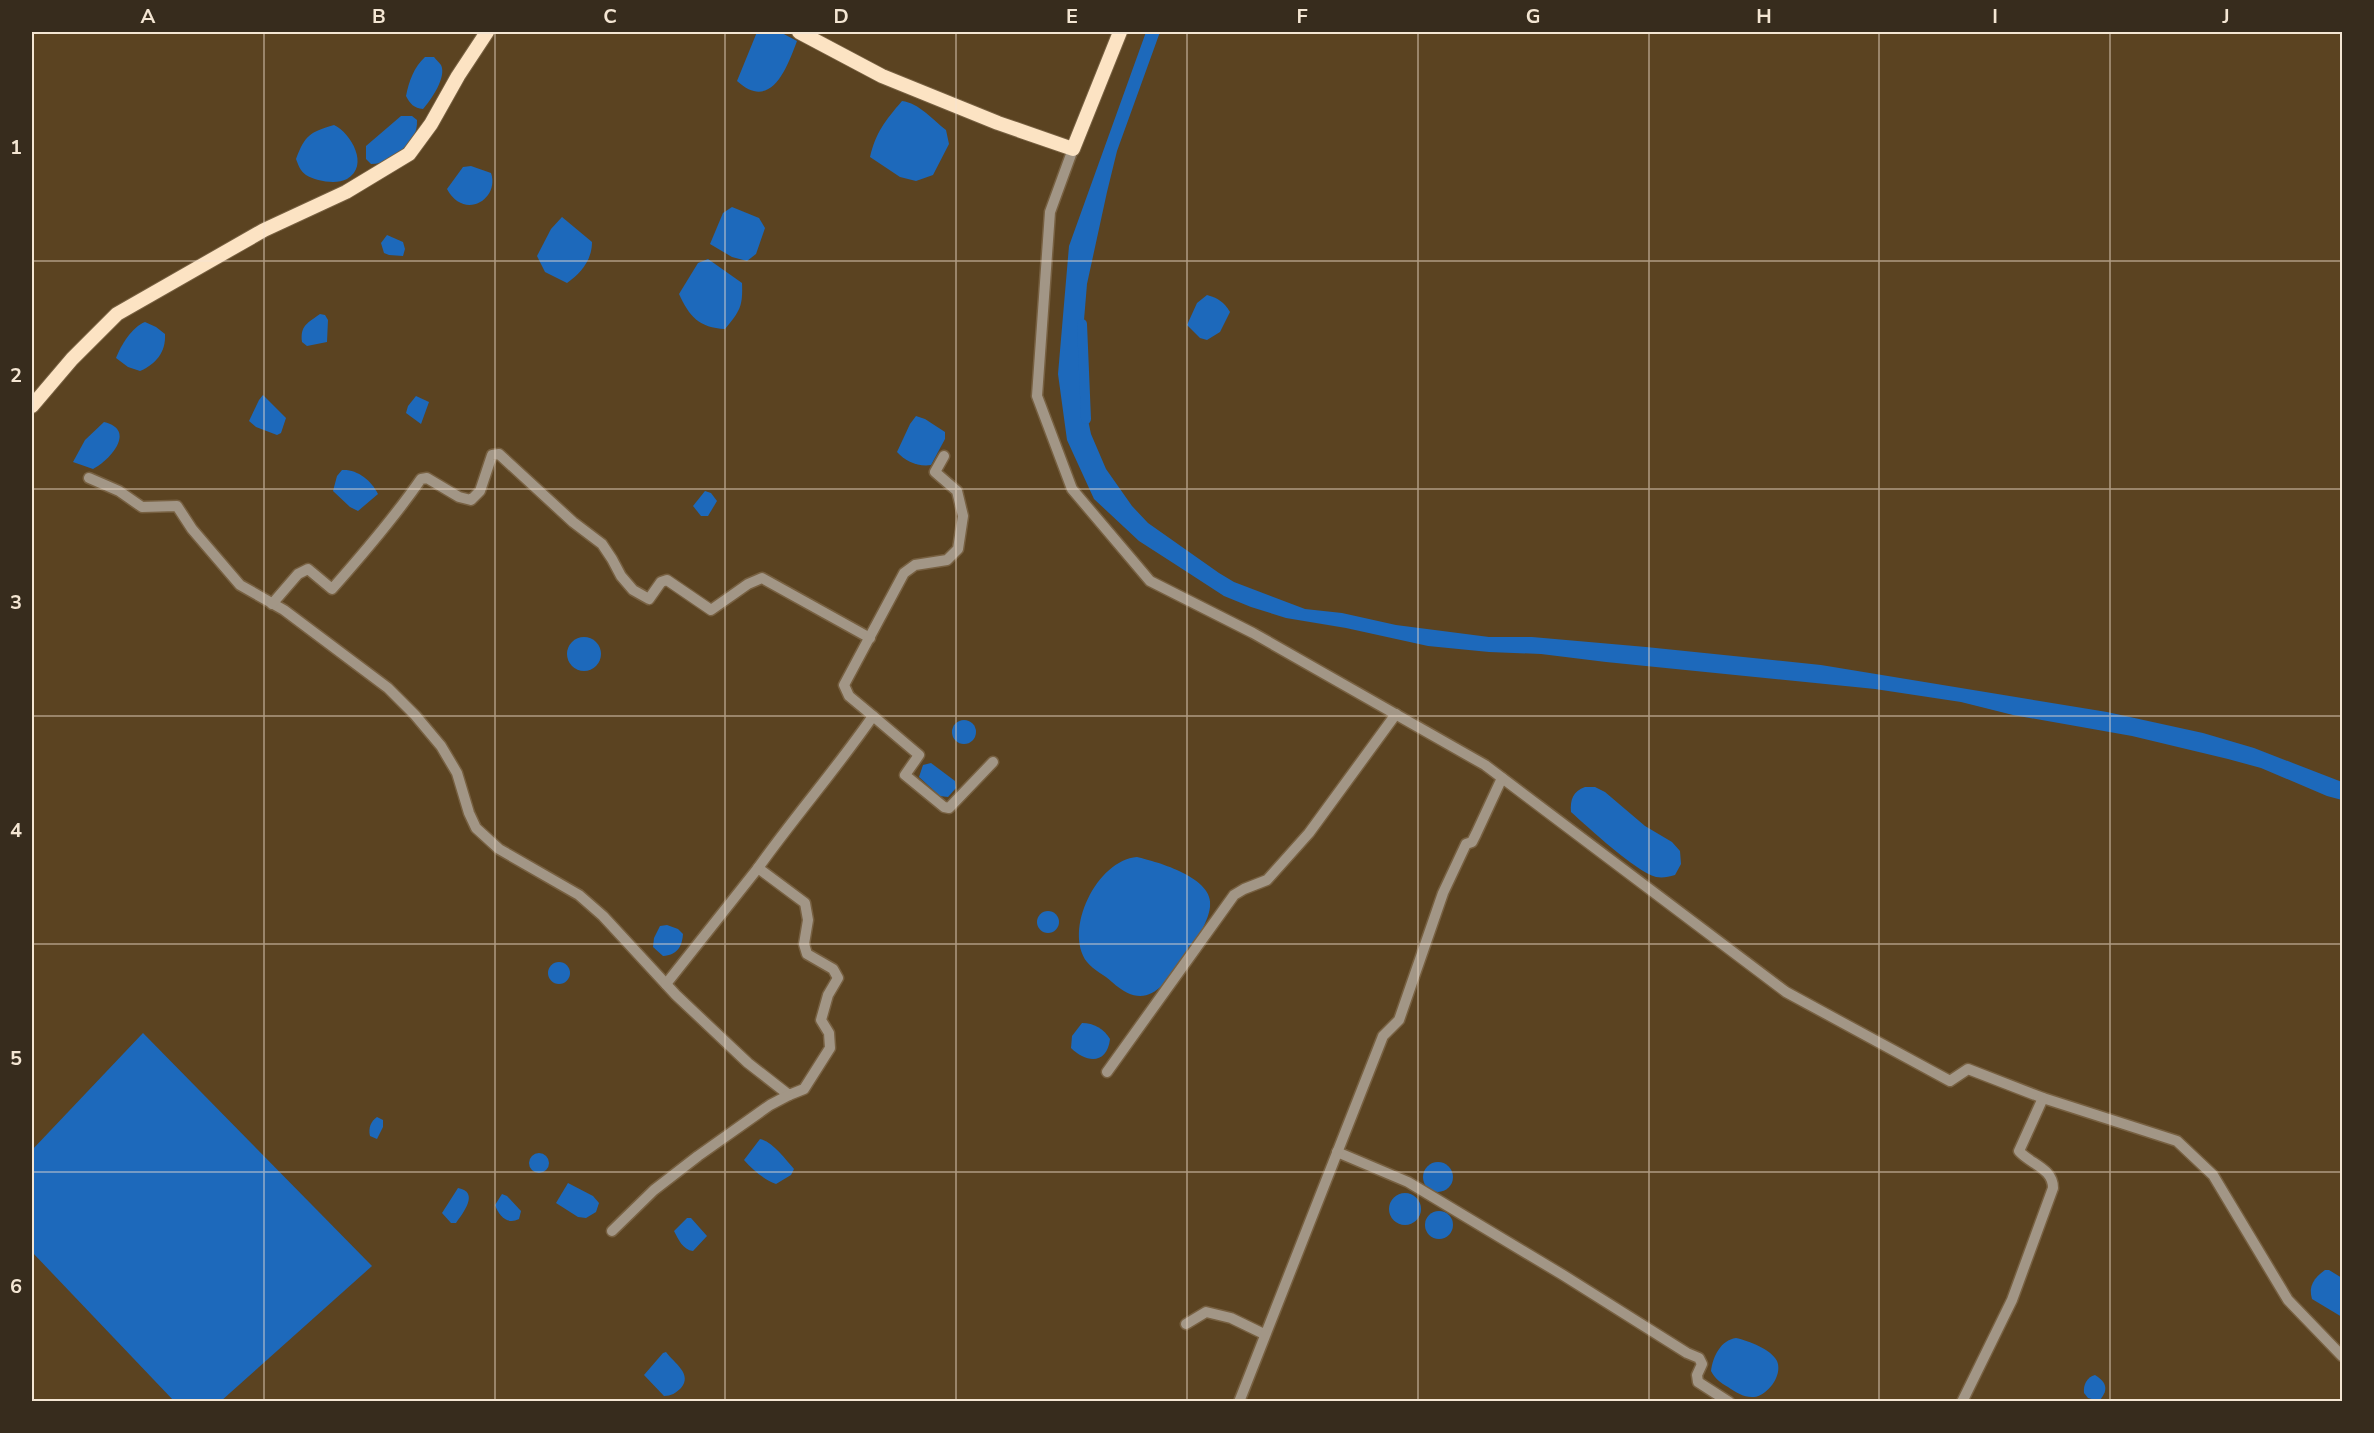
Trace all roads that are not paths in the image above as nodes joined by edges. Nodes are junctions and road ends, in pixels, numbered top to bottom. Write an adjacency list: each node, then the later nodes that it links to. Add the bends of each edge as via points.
1 (487, 32): 5 (main road, via 409,154 346,192 264,230 117,314)
2 (799, 32): 4 (main road, via 882,76)
3 (1120, 32): 4 (main road)
4 (1073, 149): 10 (street, via 1050,212 1037,396 1072,489 1150,581 1253,633)
5 (32, 406)
6 (944, 456): 9 (street, via 935,472 957,491 963,516 958,549 946,560 915,565 904,573)
7 (89, 478): 8 (street, via 142,507 177,506 192,530 240,585)
8 (272, 604): 9 (street, via 298,574 308,569 332,589 373,543 420,479 427,478 471,500 480,491 492,455 499,454 602,544 621,576 633,590 649,599 667,580 711,610 762,578); 15 (street, via 388,688 441,746 457,773 476,828 499,849 579,895)
9 (870, 638): 11 (street, via 844,685 849,696)
10 (1395, 714): 13 (street); 16 (street, via 1309,833 1267,880 1234,895)
11 (873, 716): 12 (street, via 919,755 905,775 944,807 949,808); 14 (street)
12 (993, 762)
13 (1502, 778): 18 (street, via 1786,992 1950,1081 1968,1069); 19 (street, via 1443,893 1399,1020 1383,1036)
14 (758, 868): 15 (street); 17 (street, via 805,903 807,954 833,969 838,978 821,1020 829,1033 830,1048 804,1089)
15 (666, 984): 17 (street, via 748,1063)
16 (1107, 1072)
17 (789, 1095): 20 (street, via 698,1156 654,1190)
18 (2043, 1098): 23 (street, via 2177,1141 2213,1176 2288,1300); 26 (street, via 2019,1151 2049,1174 2053,1188 2012,1300)
19 (1337, 1152): 22 (street); 25 (street, via 1408,1182 1699,1358 1702,1364 1698,1382)
20 (612, 1231)
21 (1186, 1324): 22 (street, via 1206,1312 1231,1318)
22 (1264, 1334): 24 (street)
23 (2343, 1356)
24 (1239, 1401)
25 (1729, 1401)
26 (1962, 1401)

